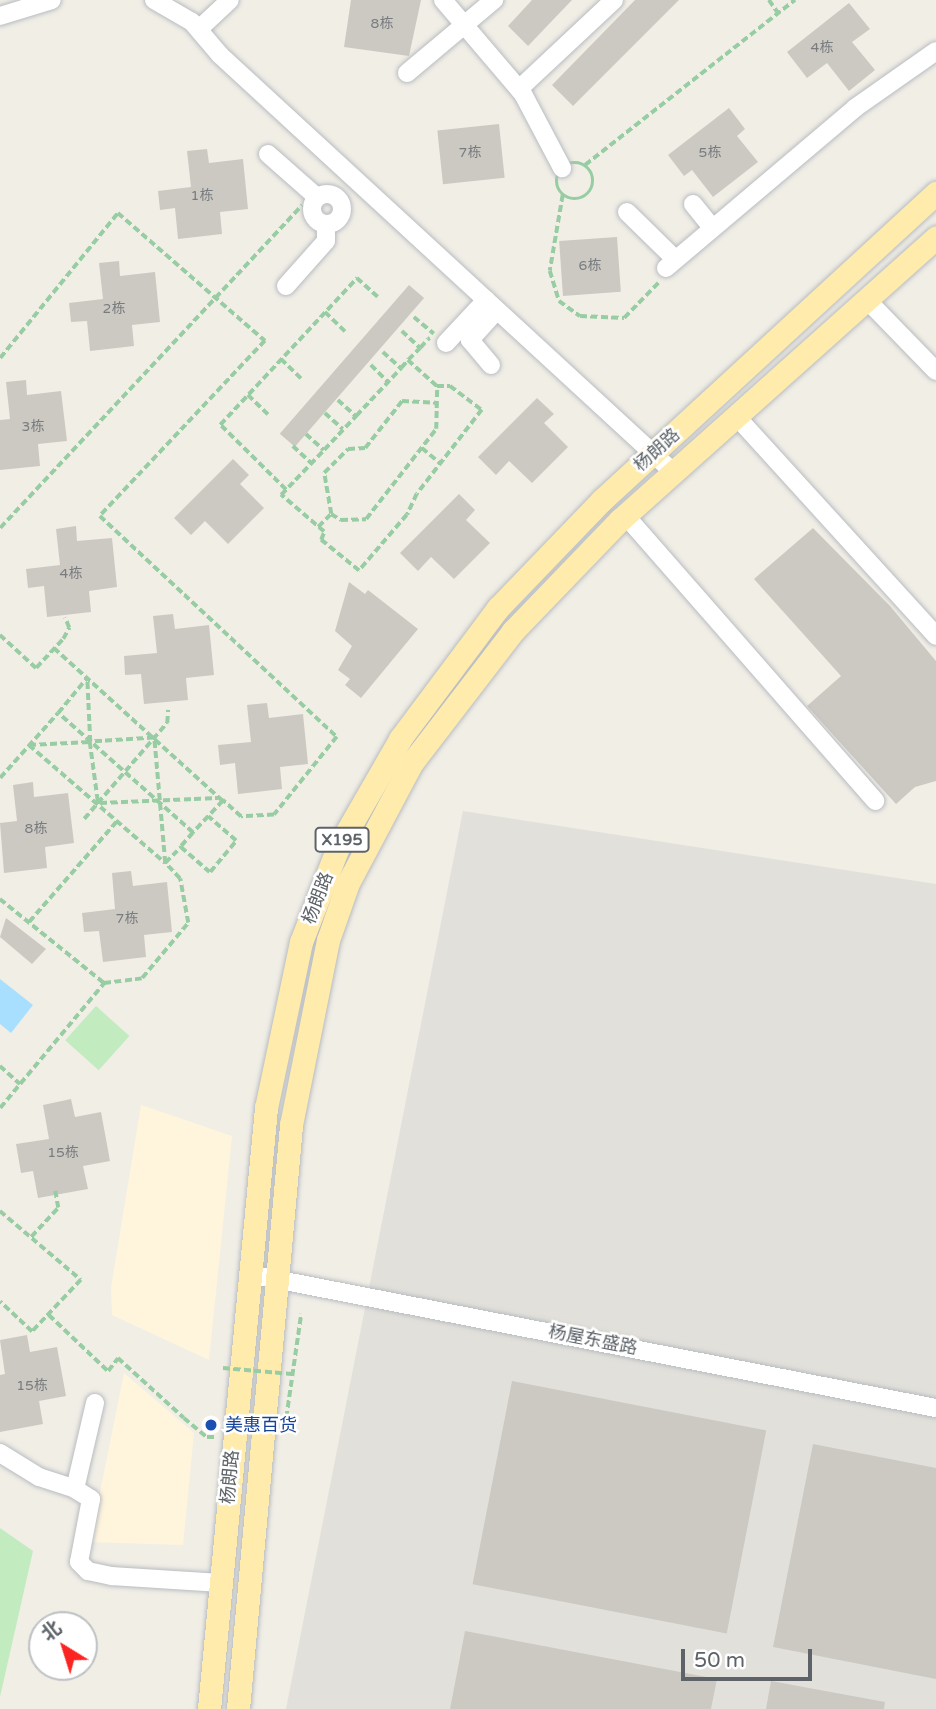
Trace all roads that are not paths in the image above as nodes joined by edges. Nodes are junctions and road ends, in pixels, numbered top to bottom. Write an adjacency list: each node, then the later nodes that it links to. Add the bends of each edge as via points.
1 (52, 0): 7 (street)
2 (154, 0): 9 (street, via 184,15)
3 (230, 0): 9 (street)
4 (443, 0): 8 (street)
5 (494, 0): 8 (street)
6 (614, 0): 12 (street)
7 (0, 16)
8 (462, 24): 11 (street); 12 (street)
9 (199, 29): 15 (street, via 220,55)
10 (936, 51): 22 (street, via 855,108)
11 (407, 73)
12 (519, 89): 14 (street)
13 (268, 154): 18 (street)
14 (562, 168)
15 (353, 177): 17 (street); 26 (street)
16 (936, 193): 31 (main road, 杨朗路 / X195)
17 (336, 197): 18 (street); 21 (street, via 340,215)
18 (316, 199): 21 (street, via 313,216)
19 (693, 204): 22 (street)
20 (627, 212): 22 (street, via 670,263)
21 (326, 224): 24 (street, via 326,241)
22 (711, 226)
23 (936, 237): 25 (main road, 杨朗路 / X195)
24 (286, 286)
25 (867, 300): 29 (street); 30 (main road, 杨朗路 / X195)
26 (492, 305): 27 (street); 28 (street, via 470,340); 31 (street)
27 (441, 339)
28 (491, 365)
29 (936, 371)
30 (736, 416): 32 (main road, 杨朗路 / X195); 34 (street)
31 (653, 454): 32 (street); 36 (main road, 杨朗路 / X195, via 557,545 455,662 400,739 338,847 301,943 284,1010 266,1108)
32 (673, 472): 33 (main road, 杨朗路 / X195)
33 (625, 515): 35 (street); 37 (main road, 杨朗路 / X195, via 513,631 440,721 382,813 348,883 328,940 301,1064)
34 (936, 636)
35 (875, 801)
36 (249, 1274): 37 (street, 杨屋东盛路); 42 (main road, 杨朗路 / X195)
37 (277, 1279): 39 (street, 杨屋东盛路); 44 (main road, 杨朗路 / X195)
38 (95, 1403): 41 (street)
39 (936, 1408)
40 (0, 1453): 41 (street, via 39,1477)
41 (75, 1489): 42 (street, via 91,1500 78,1547 79,1562 88,1571)
42 (220, 1583): 43 (main road, 杨朗路 / X195)
43 (209, 1709)
44 (238, 1709)

